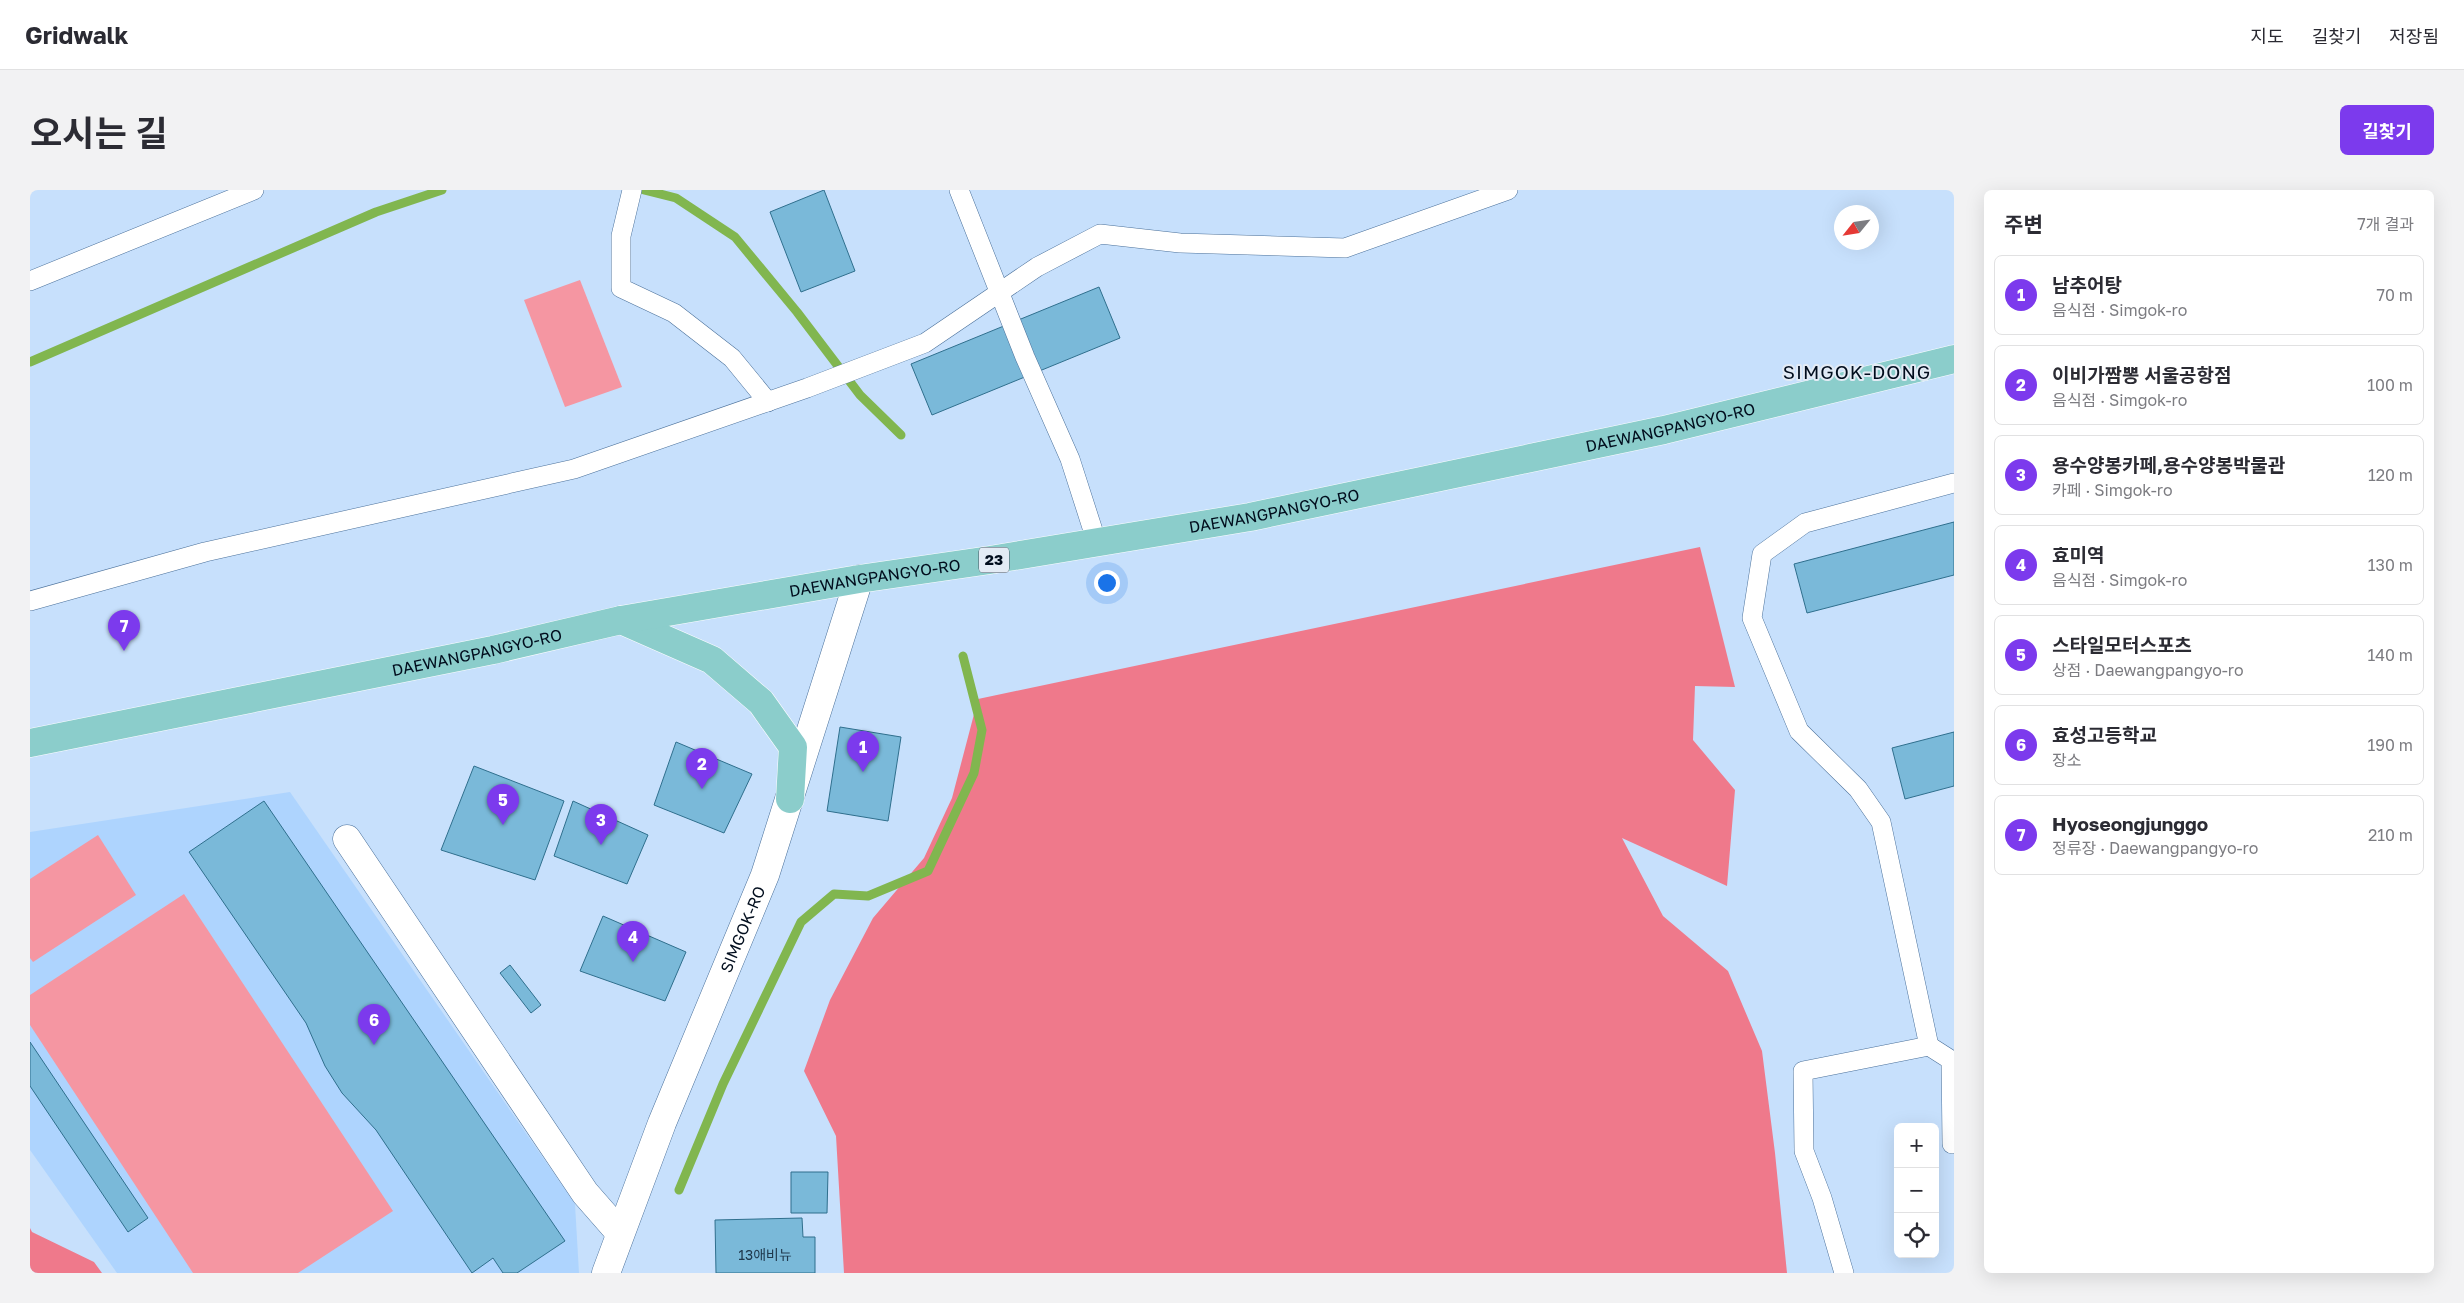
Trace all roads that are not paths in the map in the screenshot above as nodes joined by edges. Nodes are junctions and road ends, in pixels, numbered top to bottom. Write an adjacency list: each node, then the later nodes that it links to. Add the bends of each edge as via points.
1 (254, 190): 6 (lane)
2 (632, 190): 9 (lane, via 621,236 620,288 674,313 732,358)
3 (959, 190): 7 (lane)
4 (1508, 190): 5 (lane)
5 (1470, 196): 7 (lane, via 1345,248 1180,243 1100,234 1037,267)
6 (30, 281)
7 (1000, 294): 9 (lane, via 925,343); 11 (lane, via 1070,459)
8 (1954, 359): 11 (main road, DAEWANGPANGYO-RO / 23, via 1664,430 1250,516)
9 (768, 402): 13 (lane, via 574,469 205,552)
10 (1954, 483): 18 (lane, via 1805,523 1762,554 1752,618 1799,731 1858,789 1881,822)
11 (1097, 543): 12 (main road, DAEWANGPANGYO-RO / 23)
12 (858, 579): 14 (main road, DAEWANGPANGYO-RO / 23); 16 (street, SIMGOK-RO)
13 (30, 601)
14 (621, 620): 15 (main road, DAEWANGPANGYO-RO / 23, via 493,650); 16 (main road, via 712,660 762,702 793,747)
15 (30, 744)
16 (790, 799): 20 (street, SIMGOK-RO, via 765,875 698,1033)
17 (347, 839): 20 (street, via 585,1193)
18 (1929, 1046): 19 (lane, via 1951,1060); 22 (lane, via 1803,1071 1804,1151)
19 (1952, 1144)
20 (620, 1233): 21 (street, SIMGOK-RO)
21 (606, 1273)
22 (1844, 1273)

